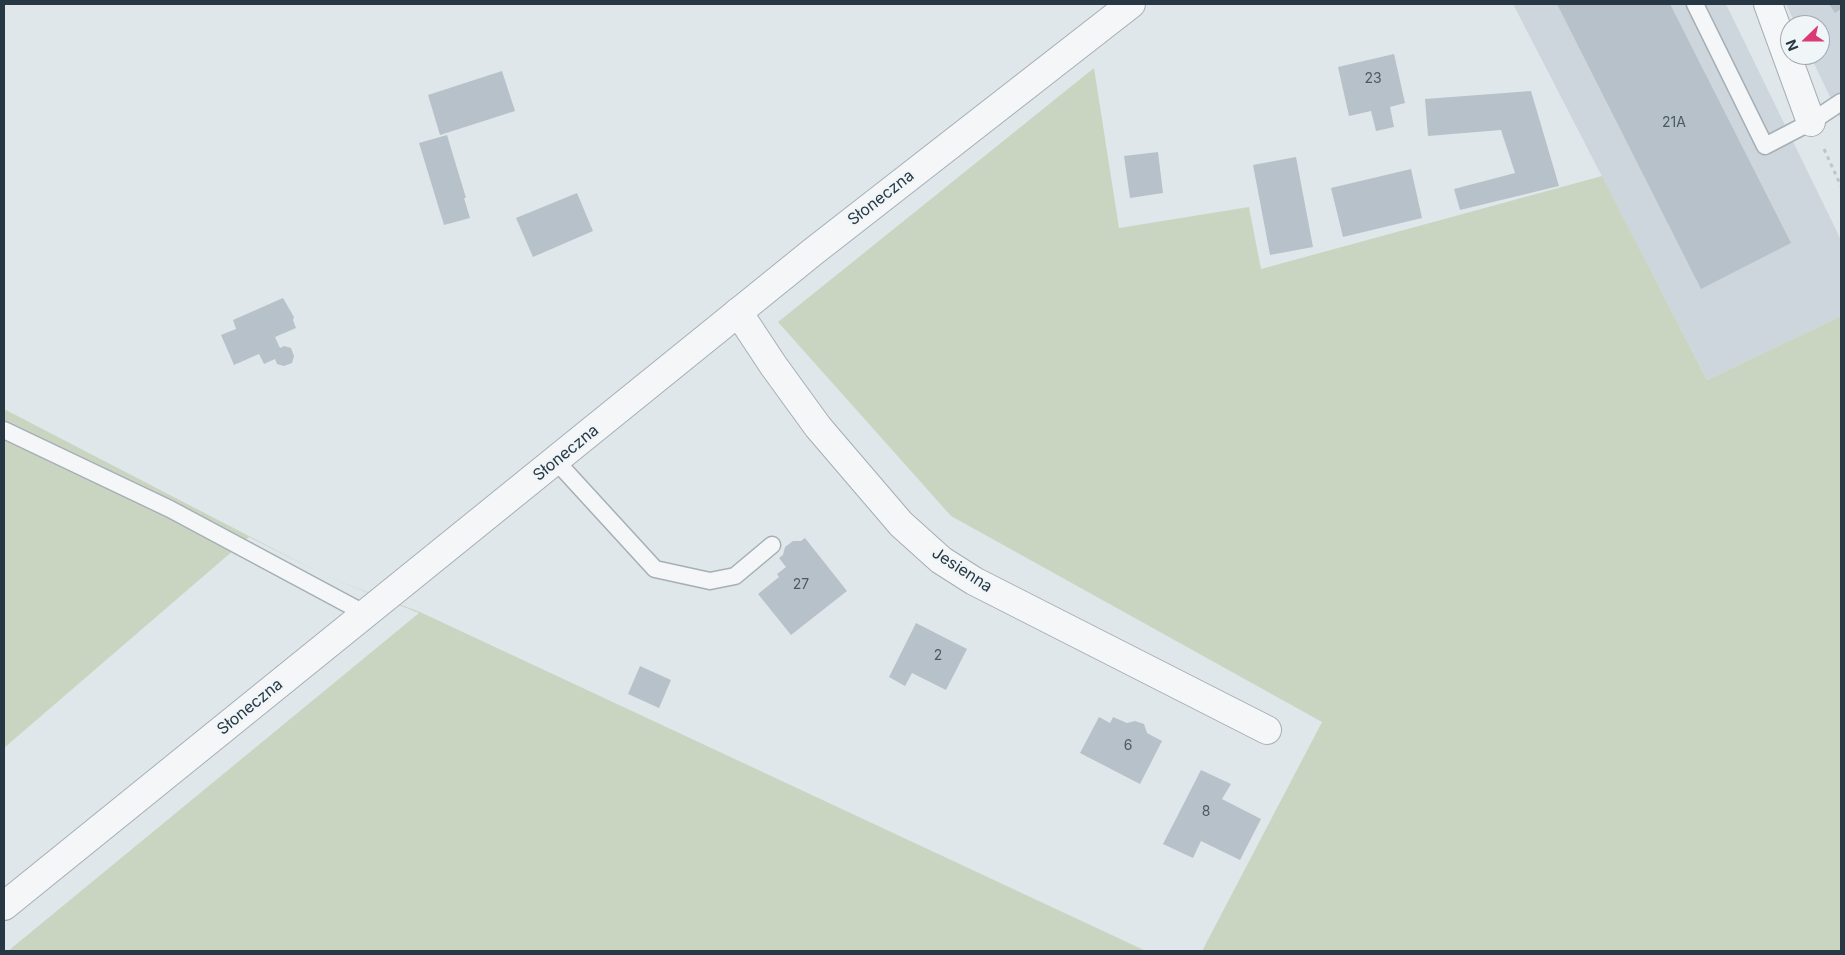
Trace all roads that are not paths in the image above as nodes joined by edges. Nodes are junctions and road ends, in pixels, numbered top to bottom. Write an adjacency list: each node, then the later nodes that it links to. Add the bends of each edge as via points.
1 (1131, 4): 6 (street, Słoneczna)
2 (1695, 4): 5 (lane, via 1765,146)
3 (1768, 4): 5 (street)
4 (1841, 102): 5 (lane)
5 (1812, 122)
6 (738, 312): 8 (street, Słoneczna); 11 (street, Jesienna, via 818,427 901,524 941,560 974,581)
7 (4, 430): 10 (lane, via 170,509)
8 (556, 461): 9 (lane, via 655,569 710,581 736,576); 10 (street, Słoneczna)
9 (772, 545)
10 (366, 614): 12 (street, Słoneczna)
11 (1267, 730)
12 (4, 906)

